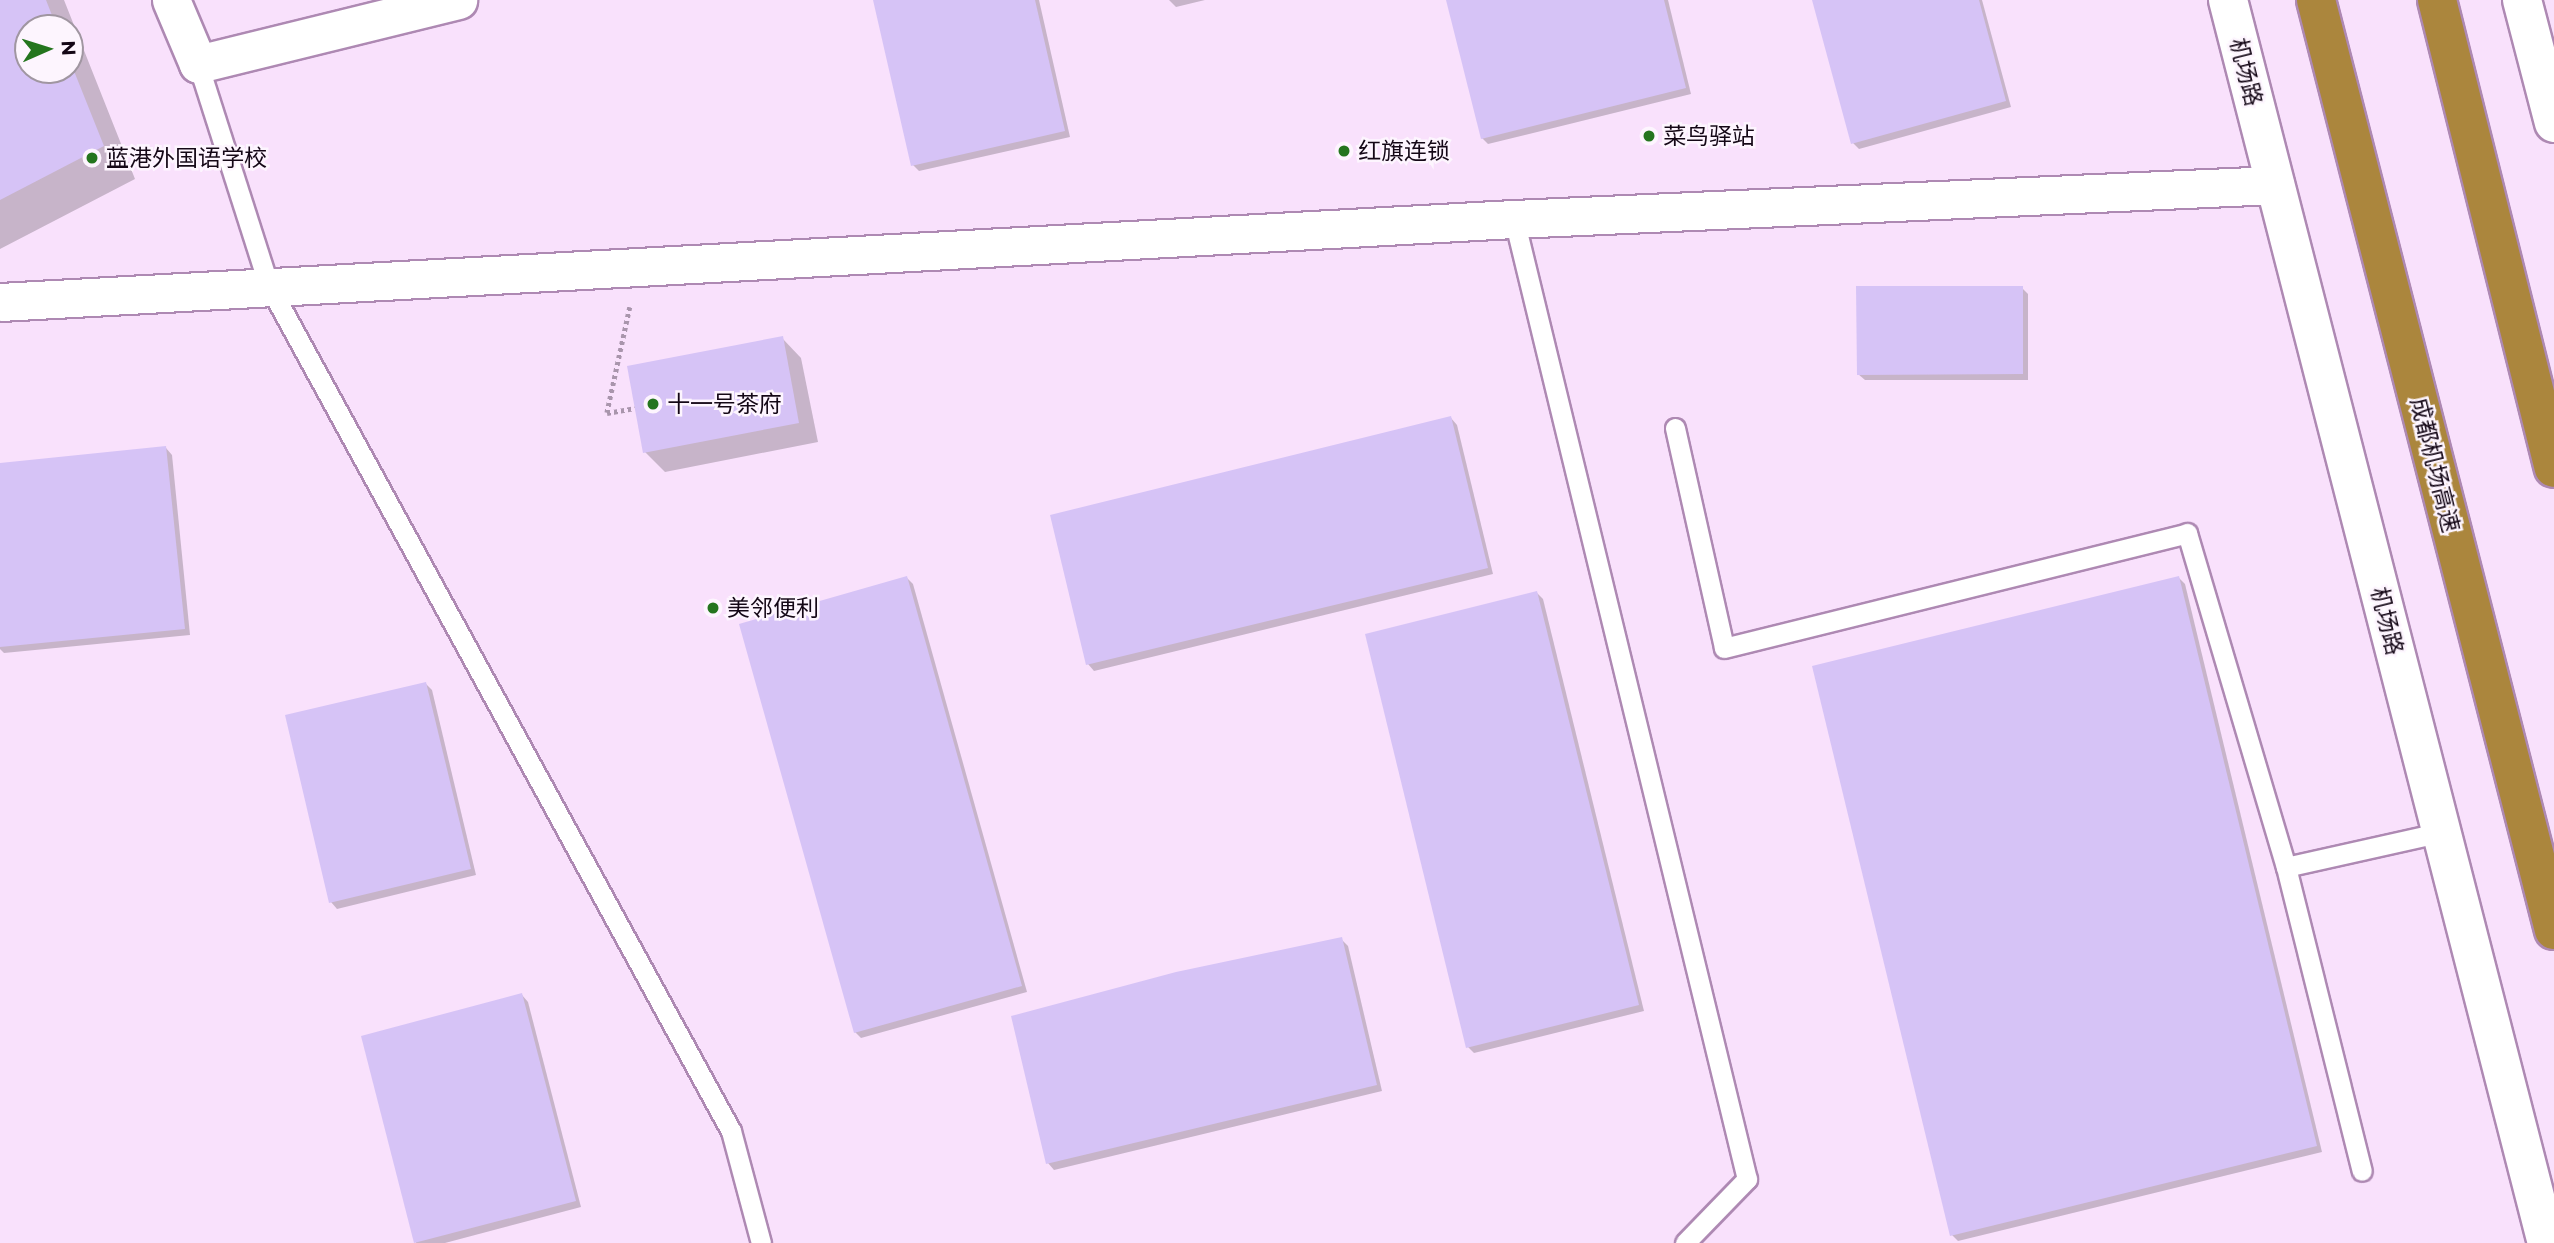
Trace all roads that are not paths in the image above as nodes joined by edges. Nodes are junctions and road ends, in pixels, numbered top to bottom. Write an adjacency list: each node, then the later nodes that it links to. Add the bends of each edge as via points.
1 (171, 0): 7 (street)
2 (458, 0): 7 (street)
3 (2228, 0): 9 (main road, 机场路)
4 (2316, 0): 17 (highway, 成都机场高速)
5 (2437, 0): 14 (highway)
6 (2522, 0): 8 (main road)
7 (198, 64): 11 (lane)
8 (2554, 123)
9 (2275, 185): 10 (street); 15 (main road, 机场路)
10 (1514, 219): 11 (street); 20 (lane, via 1747,1179)
11 (268, 284): 12 (street); 19 (lane, via 731,1131)
12 (0, 302)
13 (1675, 428): 16 (lane, via 1724,648 2187,533)
14 (2554, 468)
15 (2442, 832): 16 (lane); 21 (main road, 机场路)
16 (2286, 867): 18 (lane)
17 (2554, 930)
18 (2362, 1171)
19 (761, 1243)
20 (1685, 1243)
21 (2547, 1243)

